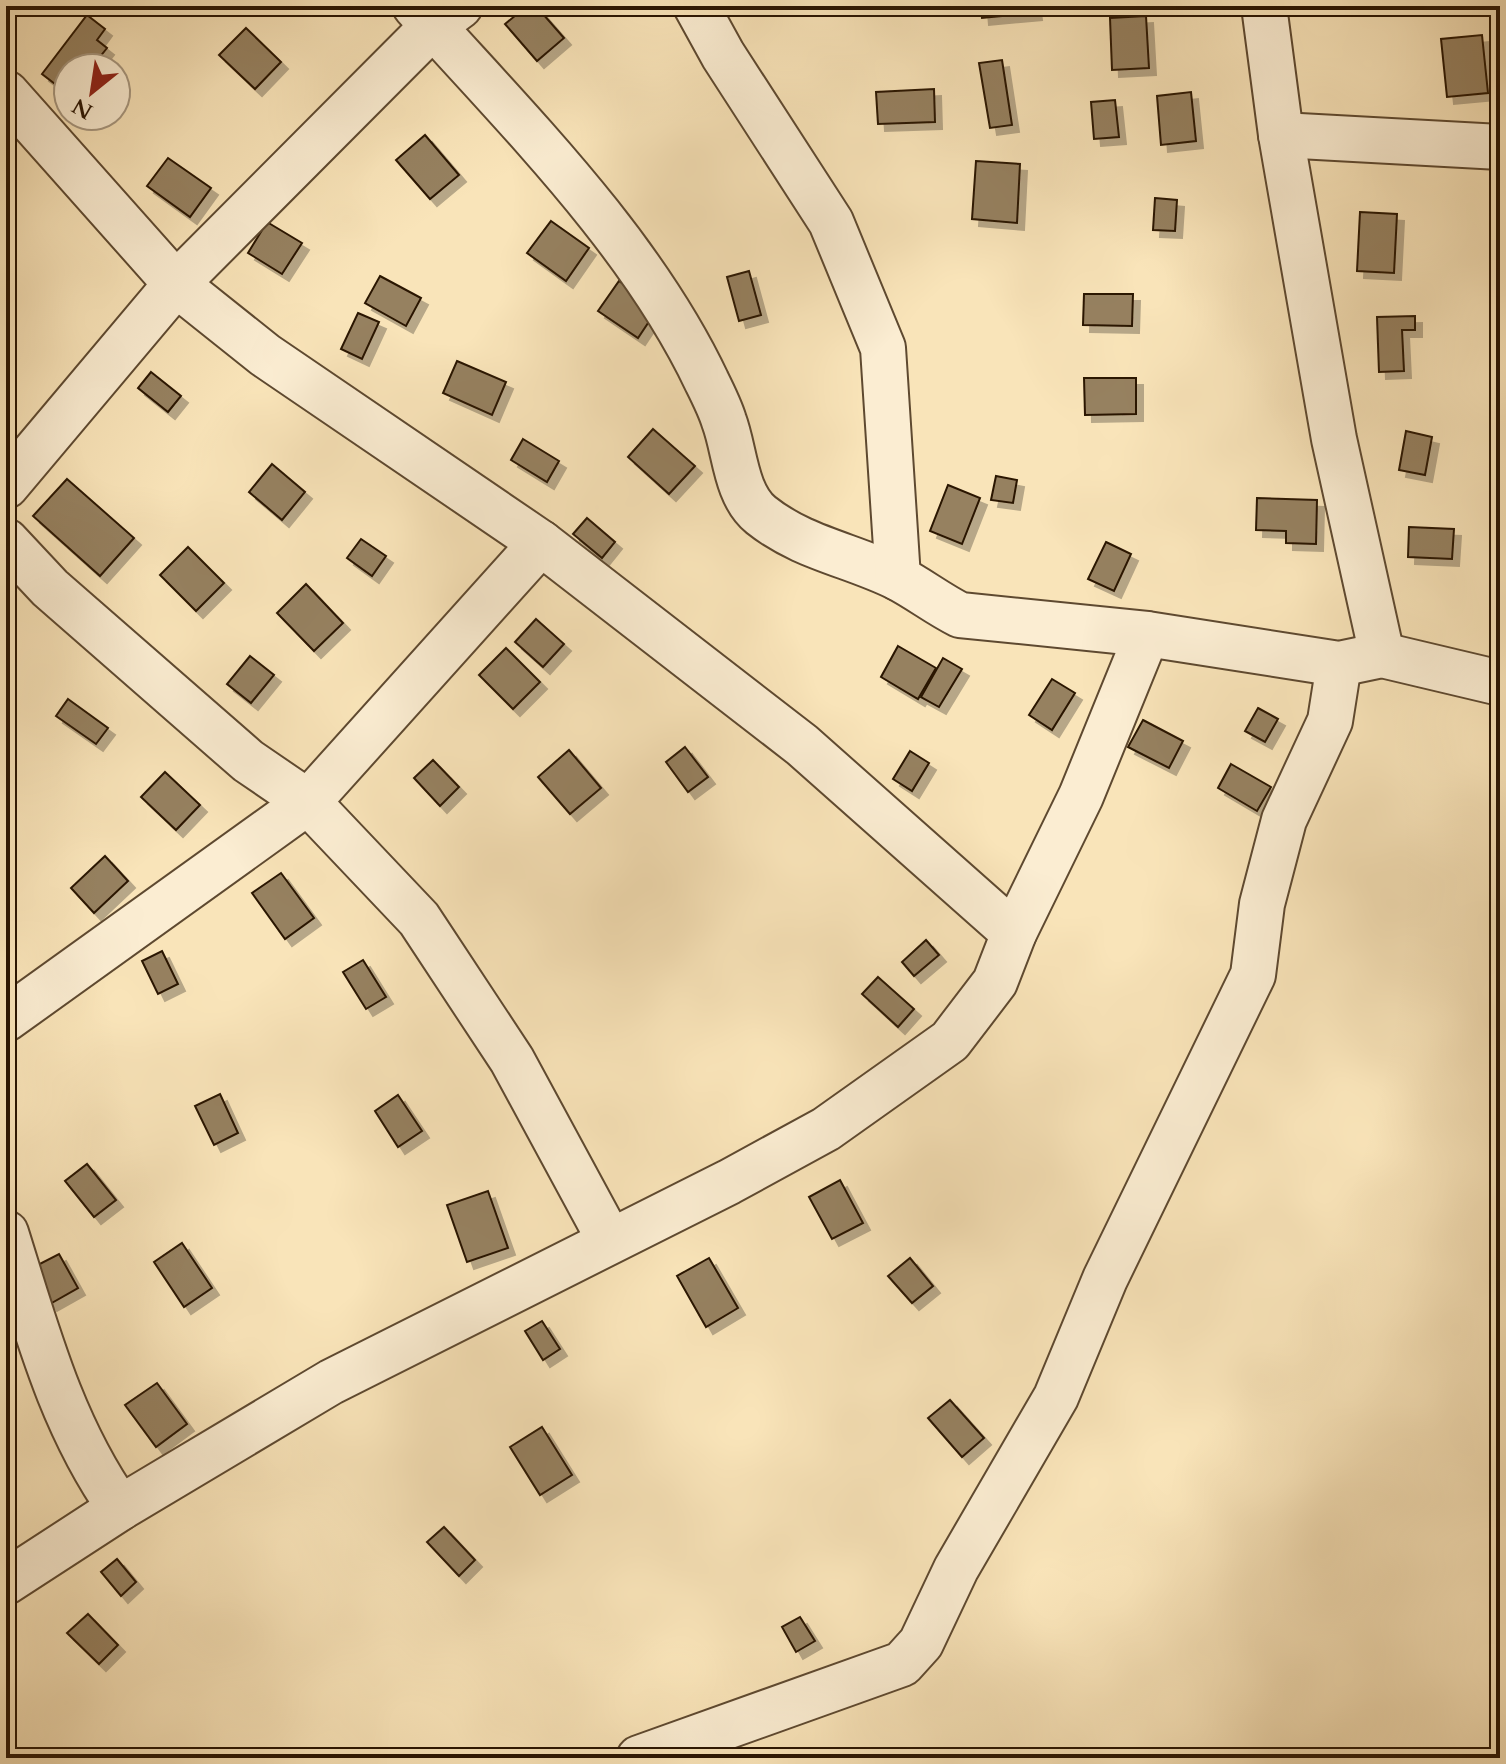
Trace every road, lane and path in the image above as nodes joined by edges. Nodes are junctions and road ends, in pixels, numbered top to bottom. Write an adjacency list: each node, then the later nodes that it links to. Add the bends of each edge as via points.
1 (696, 6): 11 (street, via 831,222 883,348)
2 (1264, 6): 5 (street)
3 (436, 13): 7 (street); 11 (street, via 663,300 718,406 747,498 759,514 808,544)
4 (6, 93): 7 (street)
5 (1281, 135): 6 (street); 13 (street, via 1334,439)
6 (1500, 147)
7 (176, 284): 8 (street); 10 (street, via 265,355)
8 (6, 486)
9 (6, 541): 16 (street, via 50,588 236,751)
10 (541, 543): 16 (street); 17 (street, via 802,745)
11 (898, 578): 12 (street, via 960,615)
12 (1147, 634): 14 (street); 17 (street, via 1081,796)
13 (1382, 655): 14 (street); 15 (street)
14 (1339, 664): 23 (street, via 1330,721 1284,820 1262,904 1253,975 1105,1279 1056,1397 956,1569 921,1643 902,1664)
15 (1500, 683)
16 (308, 802): 18 (street); 20 (street, via 419,919 512,1060)
17 (1014, 933): 20 (street, via 995,982 950,1041 826,1129)
18 (6, 1019)
19 (6, 1233): 21 (street, via 64,1409 96,1474)
20 (610, 1241): 21 (street, via 331,1382)
21 (120, 1508): 22 (street)
22 (6, 1582)
23 (639, 1758)

